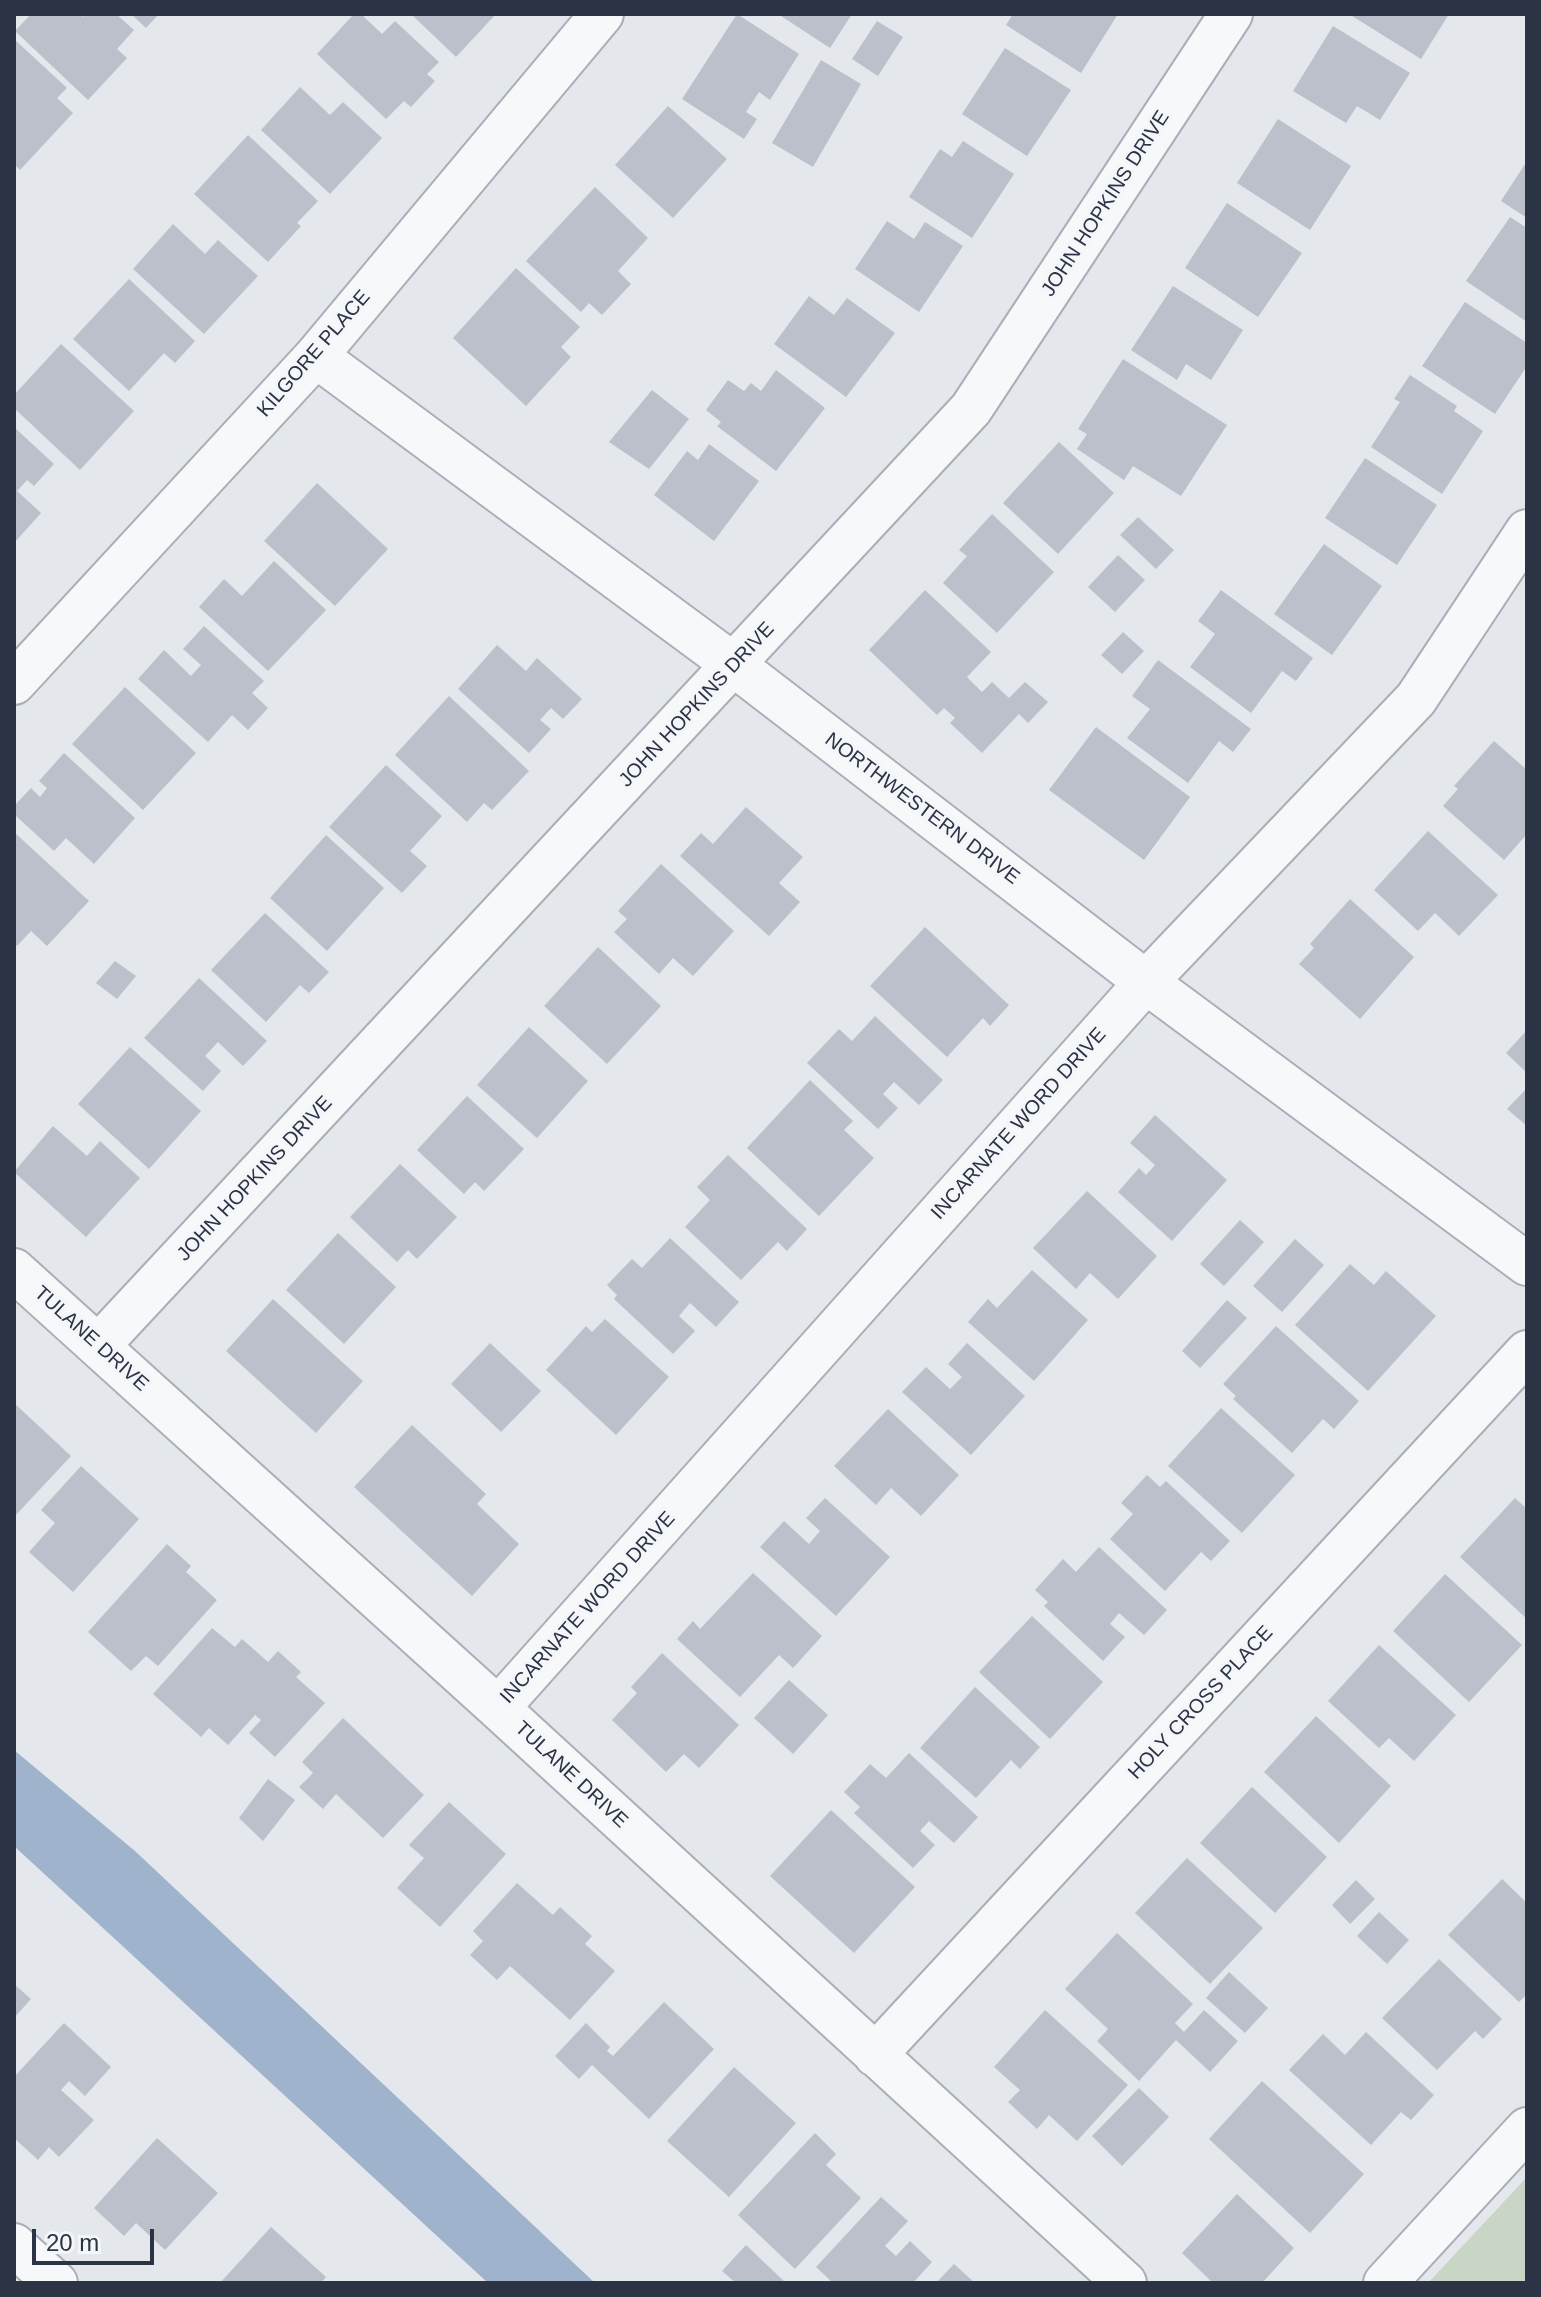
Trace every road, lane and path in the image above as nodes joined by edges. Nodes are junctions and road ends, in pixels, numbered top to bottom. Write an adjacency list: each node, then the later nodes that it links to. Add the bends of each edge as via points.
1 (602, 14): 3 (street, KILGORE PLACE)
2 (1231, 14): 5 (street, JOHN HOPKINS DRIVE, via 971,409)
3 (316, 356): 5 (street, NORTHWESTERN DRIVE); 6 (street, KILGORE PLACE)
4 (1527, 531): 7 (street, INCARNATE WORD DRIVE, via 1416,699)
5 (734, 665): 7 (street, NORTHWESTERN DRIVE); 10 (street, JOHN HOPKINS DRIVE)
6 (14, 683)
7 (1146, 982): 8 (street, NORTHWESTERN DRIVE); 12 (street, INCARNATE WORD DRIVE)
8 (1527, 1264)
9 (14, 1270): 10 (street, TULANE DRIVE)
10 (99, 1345): 12 (street, TULANE DRIVE)
11 (1527, 1352): 13 (street, HOLY CROSS PLACE)
12 (498, 1708): 13 (street, TULANE DRIVE)
13 (875, 2055): 17 (street, TULANE DRIVE)
14 (1527, 2129): 18 (street)
15 (14, 2245): 16 (street)
16 (56, 2283)
17 (1125, 2283)
18 (1385, 2283)

